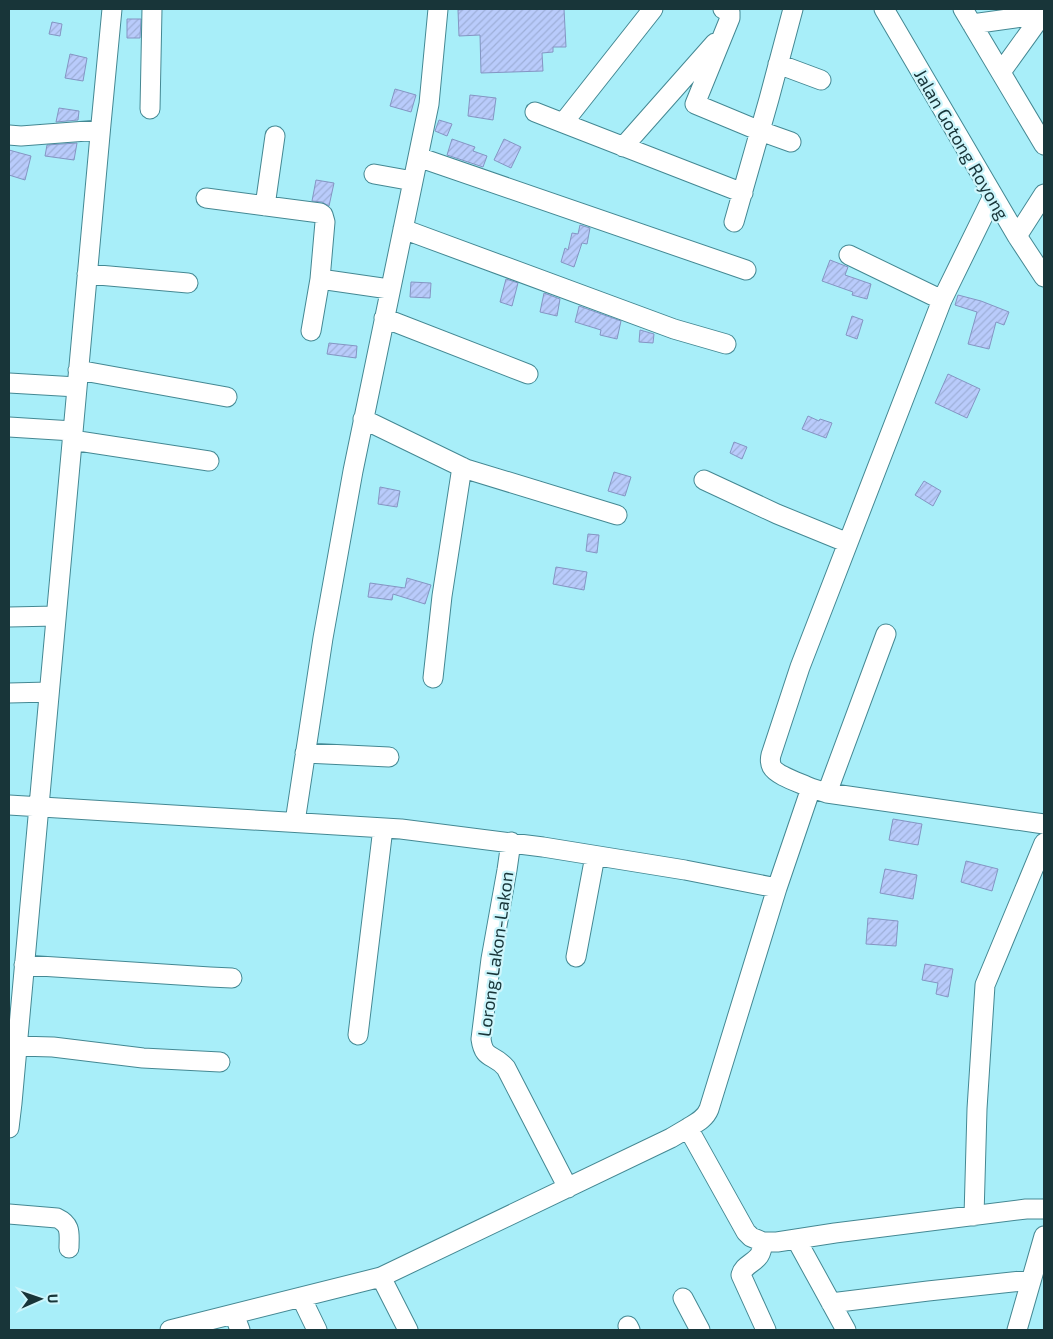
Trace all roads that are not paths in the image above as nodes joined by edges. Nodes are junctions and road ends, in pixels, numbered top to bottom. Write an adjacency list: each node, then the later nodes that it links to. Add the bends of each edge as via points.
1 (112, 9): 20 (street)
2 (152, 9): 16 (street)
3 (438, 9): 27 (street, via 429,104)
4 (653, 9): 19 (street)
5 (723, 9): 10 (street, via 731,15)
6 (793, 9): 11 (street)
7 (884, 9): 32 (street, Jalan Gotong Royong)
8 (1043, 15): 9 (street); 12 (street)
9 (968, 17): 12 (street)
10 (725, 32): 14 (street); 15 (street)
11 (778, 64): 13 (street); 21 (street)
12 (1001, 72): 18 (street)
13 (821, 80)
14 (670, 93): 15 (street); 26 (street)
15 (695, 104): 21 (street)
16 (150, 109)
17 (534, 112): 19 (street)
18 (1039, 121): 25 (street)
19 (563, 123): 26 (street)
20 (100, 130): 22 (street); 40 (street)
21 (760, 131): 24 (street); 30 (street)
22 (9, 136)
23 (275, 136): 34 (street)
24 (791, 142)
25 (1044, 145)
26 (623, 147): 30 (street)
27 (418, 157): 29 (street); 39 (street)
28 (374, 174): 29 (street)
29 (413, 181): 36 (street)
30 (743, 193): 35 (street)
31 (1044, 194): 37 (street)
32 (993, 196): 37 (street, Jalan Gotong Royong); 45 (street)
33 (206, 198): 34 (street)
34 (265, 206): 42 (street, via 323,215 326,222)
35 (734, 222)
36 (403, 229): 44 (street); 48 (street, via 674,329)
37 (1016, 236): 41 (street, Jalan Gotong Royong)
38 (849, 255): 45 (street)
39 (746, 270)
40 (87, 274): 43 (street); 50 (street)
41 (1044, 277)
42 (320, 279): 44 (street); 47 (street)
43 (188, 283)
44 (390, 289): 46 (street)
45 (942, 300): 60 (street)
46 (384, 318): 49 (street); 53 (street)
47 (312, 331)
48 (726, 344)
49 (528, 374)
50 (78, 378): 51 (street); 52 (street); 55 (street)
51 (9, 383)
52 (227, 397)
53 (363, 419): 57 (street); 67 (street)
54 (9, 427): 55 (street)
55 (72, 436): 56 (street); 61 (street)
56 (209, 461)
57 (462, 468): 59 (street); 64 (street)
58 (704, 480): 60 (street)
59 (617, 515)
60 (848, 543): 69 (street, via 800,667 770,762 779,774)
61 (56, 616): 62 (street); 65 (street)
62 (9, 617)
63 (886, 634): 69 (street)
64 (433, 678)
65 (49, 692): 66 (street); 71 (street)
66 (9, 693)
67 (305, 753): 68 (street); 72 (street)
68 (389, 757)
69 (819, 790): 73 (street); 78 (street)
70 (9, 805): 71 (street)
71 (39, 807): 72 (street); 80 (street)
72 (295, 822): 74 (street)
73 (1044, 824)
74 (383, 828): 75 (street); 82 (street)
75 (510, 842): 77 (street); 87 (street, Lorong Lakon-Lakon, via 490,968 482,1046 486,1054 498,1059 506,1068)
76 (1044, 843): 90 (street, via 985,985)
77 (595, 856): 78 (street); 79 (street)
78 (777, 888): 86 (street, via 707,1115)
79 (576, 957)
80 (19, 974): 81 (street); 83 (street)
81 (232, 978)
82 (358, 1035)
83 (14, 1054): 84 (street, via 53,1047 143,1058); 85 (street)
84 (220, 1062)
85 (9, 1128)
86 (688, 1128): 87 (street); 93 (street, via 746,1232)
87 (568, 1188): 95 (street)
88 (1044, 1210): 90 (street, via 1026,1209)
89 (9, 1214): 94 (street, via 63,1221 69,1230)
90 (974, 1216): 92 (street)
91 (1044, 1236): 96 (street)
92 (796, 1239): 93 (street); 99 (street)
93 (763, 1242): 105 (street, via 760,1254 741,1275)
94 (69, 1248)
95 (380, 1277): 97 (street); 103 (street)
96 (1031, 1280): 99 (street); 107 (street)
97 (301, 1297): 100 (street); 102 (street)
98 (683, 1298): 104 (street)
99 (831, 1303): 106 (street)
100 (237, 1322): 101 (street)
101 (170, 1330)
102 (317, 1330)
103 (408, 1330)
104 (700, 1330)
105 (766, 1330)
106 (846, 1330)
107 (1017, 1330)

